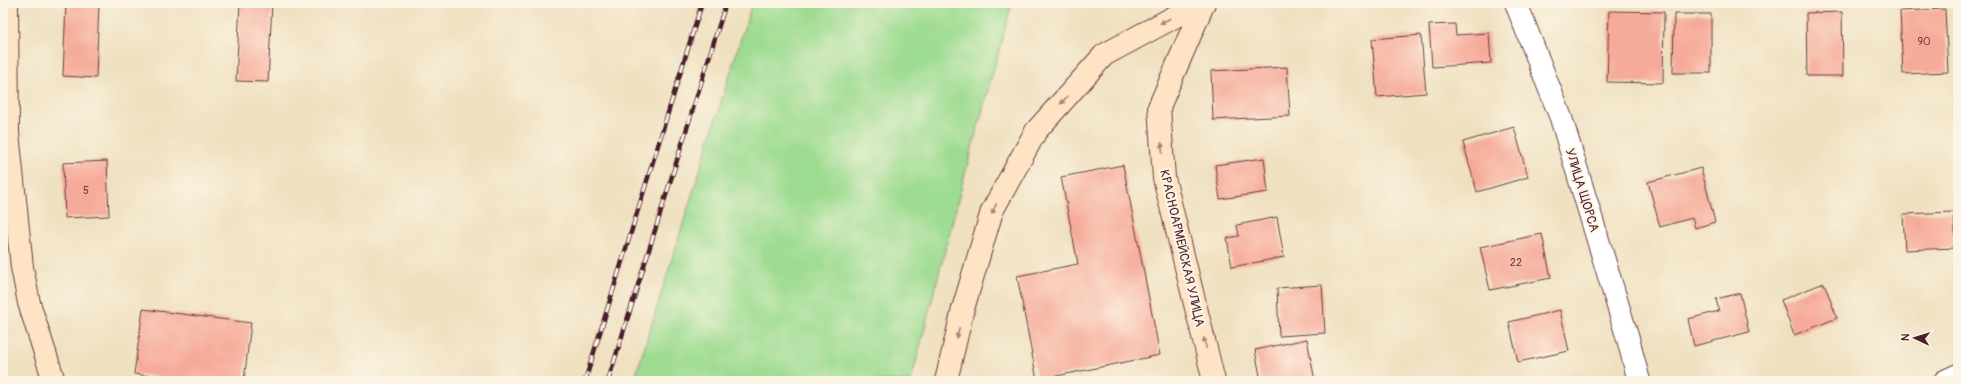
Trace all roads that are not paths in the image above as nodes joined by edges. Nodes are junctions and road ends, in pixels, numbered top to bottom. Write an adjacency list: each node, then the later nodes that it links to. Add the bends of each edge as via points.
1 (7, 3): 6 (street, via 8,133 22,267 28,303)
2 (1200, 3): 7 (street, one-way to 7, via 1104,55 1036,131 992,212 963,309)
3 (1204, 3): 8 (street, КРАСНОАРМЕЙСКАЯ УЛИЦА, one-way to 3, via 1164,178 1159,107)
4 (1516, 3): 9 (street, УЛИЦА ЩОРСА, via 1561,118)
5 (1958, 375): 10 (street)
6 (54, 381)
7 (946, 381)
8 (1214, 381)
9 (1639, 381)
10 (1945, 381)

